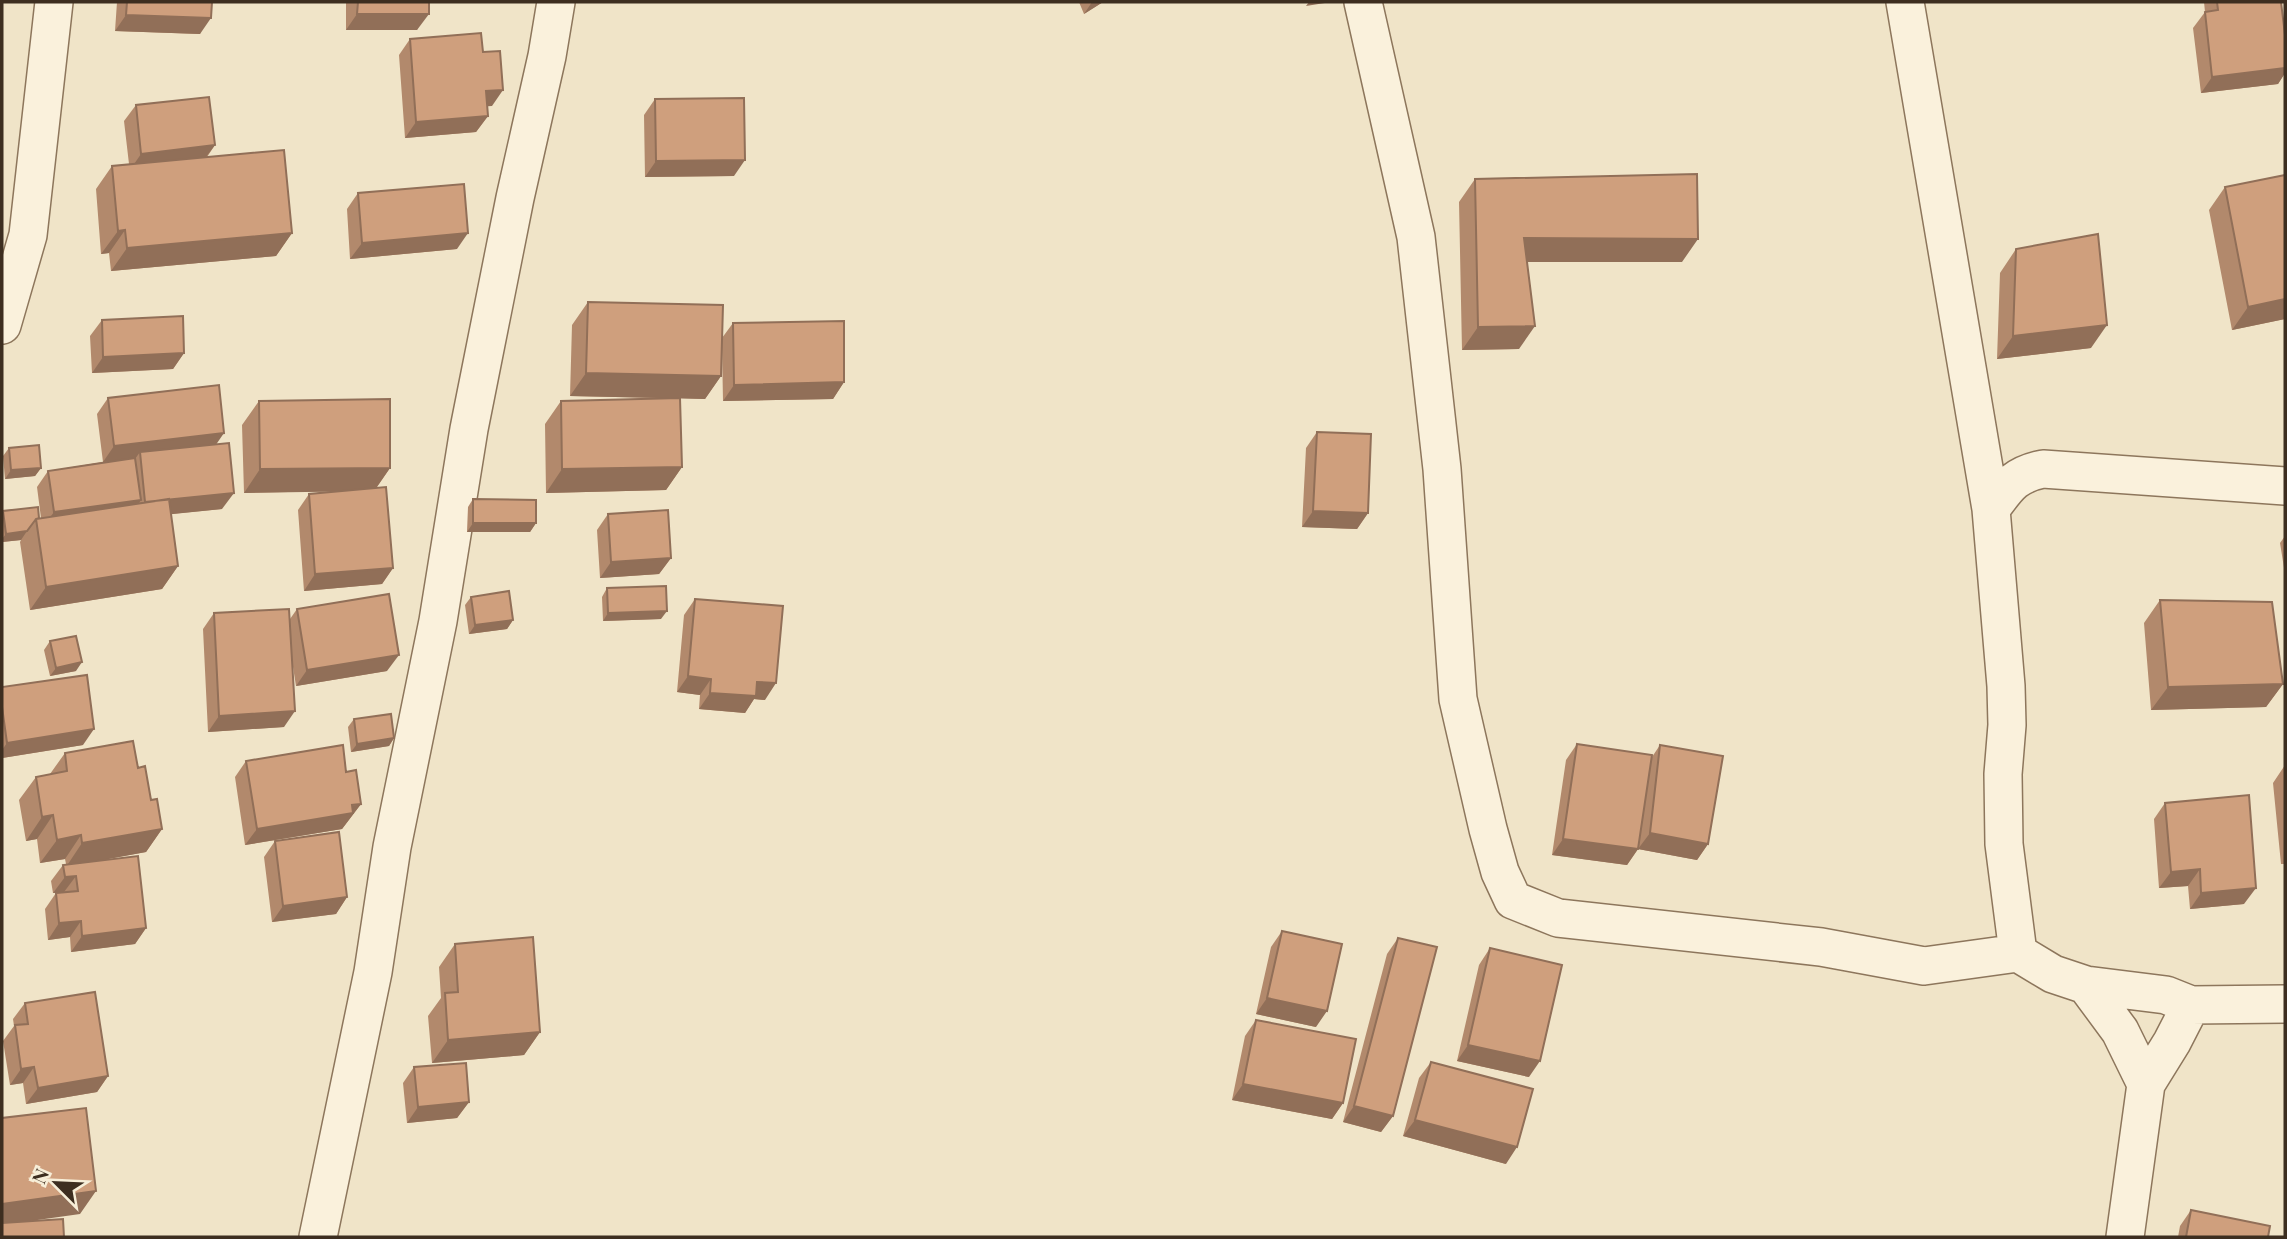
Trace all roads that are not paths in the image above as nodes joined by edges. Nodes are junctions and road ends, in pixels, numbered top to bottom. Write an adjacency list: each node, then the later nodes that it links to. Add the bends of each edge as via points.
1 (54, 2): 5 (street, via 28,235)
2 (556, 2): 13 (street, via 469,429 373,972)
3 (1363, 2): 8 (street, via 1416,237 1442,469 1458,699 1488,830 1513,901 1558,918 1821,947 1924,966)
4 (1905, 2): 7 (street)
5 (2, 325)
6 (2285, 486): 7 (street, via 2043,469 2010,482)
7 (1991, 509): 8 (street, via 2006,686 2004,844)
8 (2018, 953): 9 (street, via 2053,974)
9 (2086, 985): 10 (street, via 2165,995); 12 (street, via 2120,1031)
10 (2191, 1004): 11 (street); 12 (street)
11 (2285, 1004)
12 (2146, 1084): 14 (street)
13 (318, 1237)
14 (2125, 1237)

